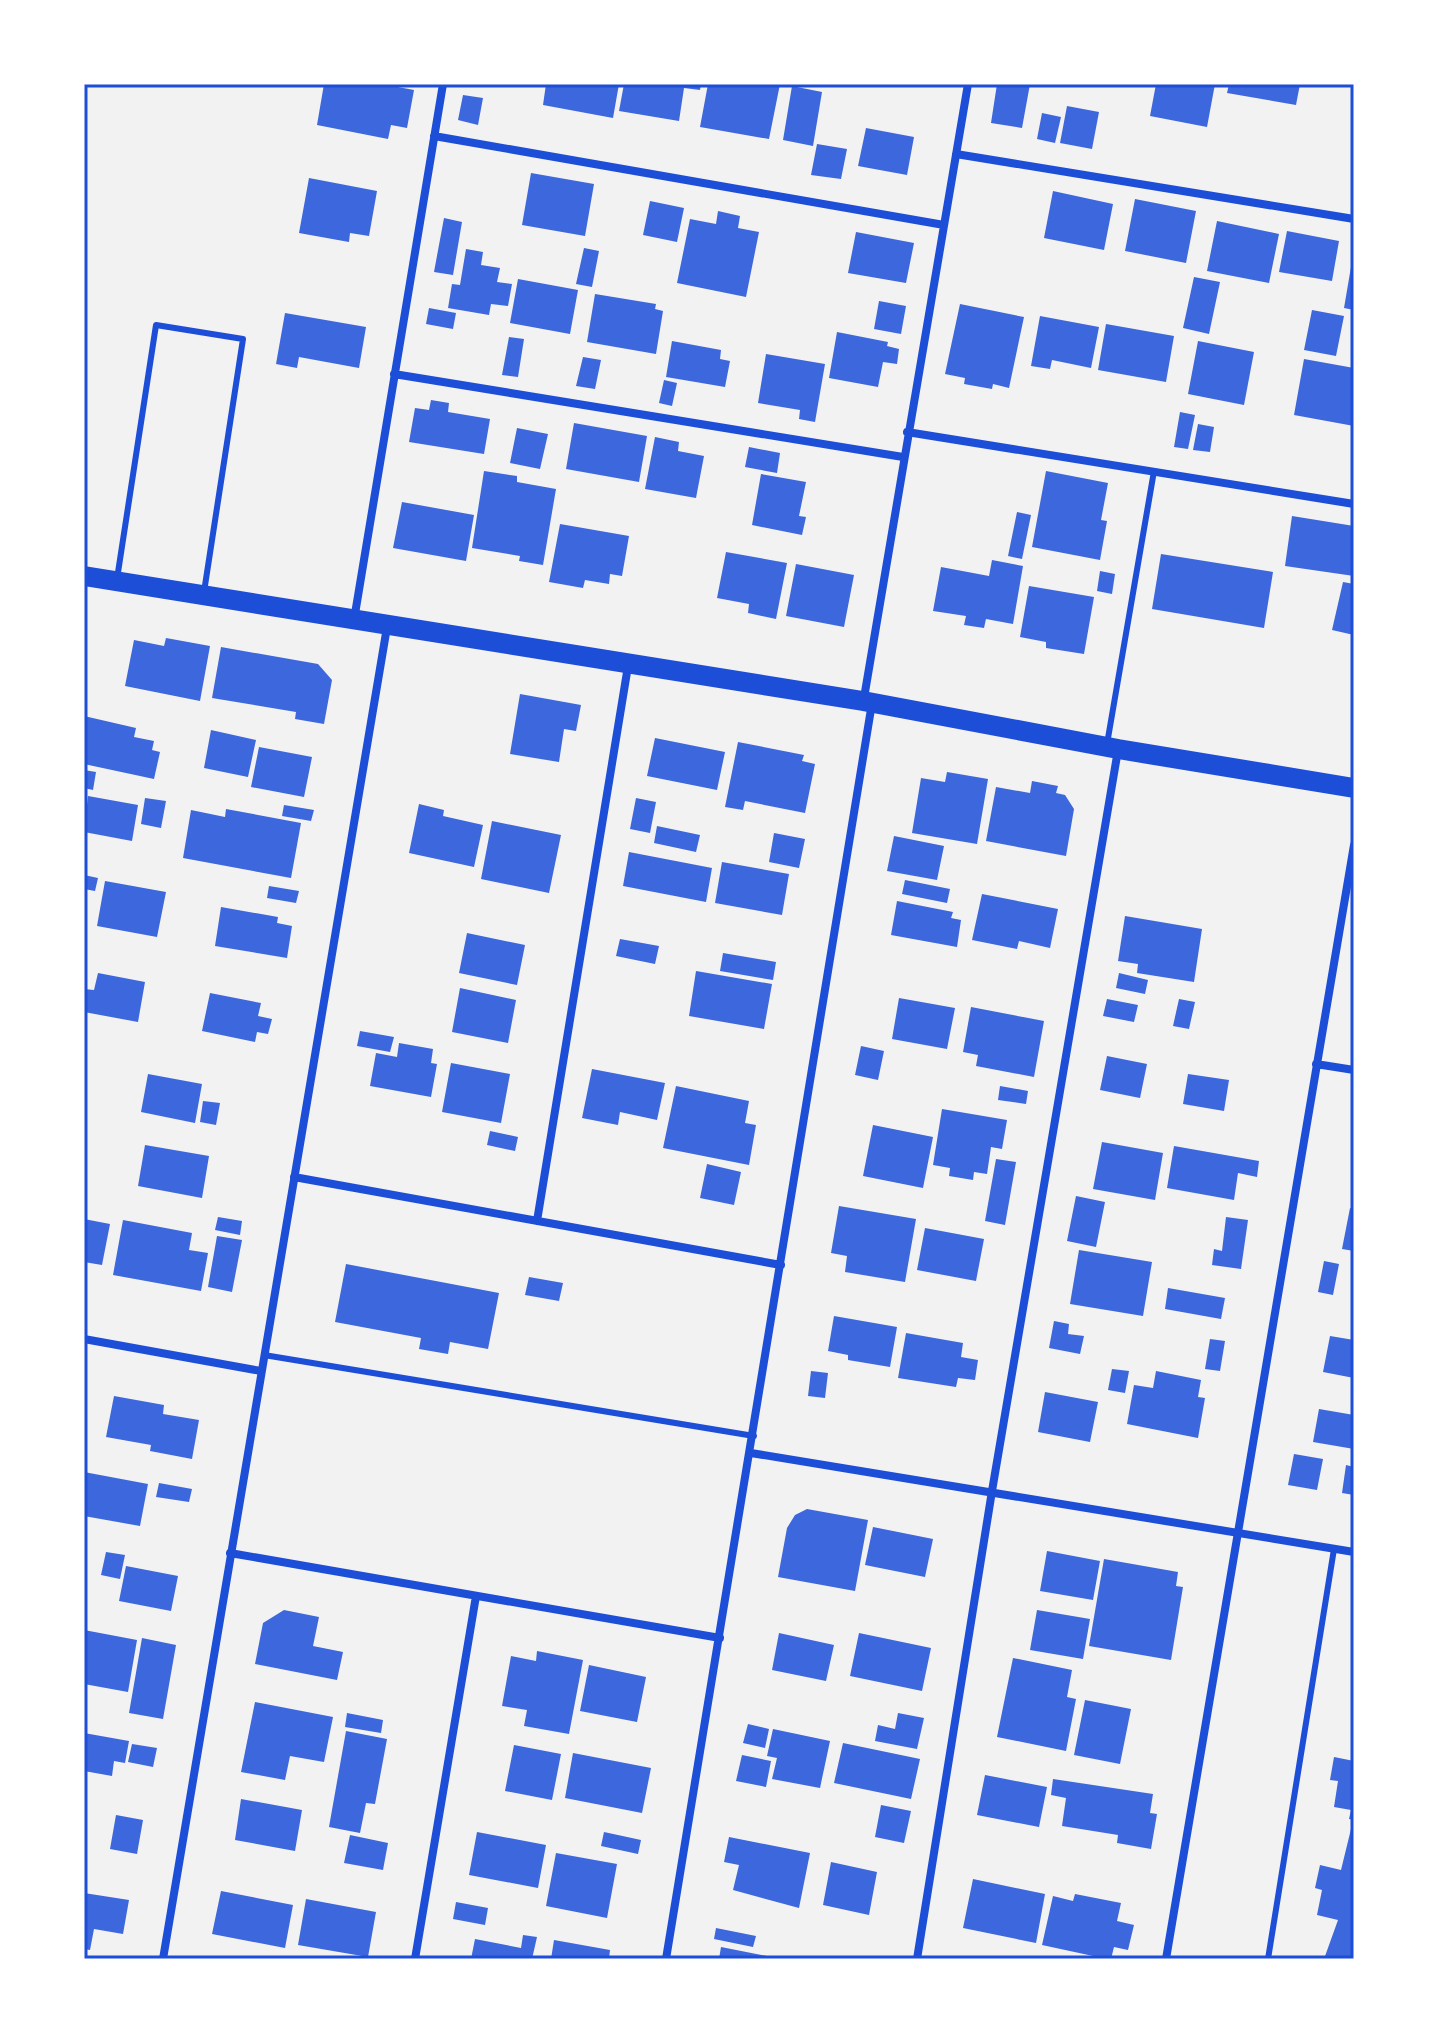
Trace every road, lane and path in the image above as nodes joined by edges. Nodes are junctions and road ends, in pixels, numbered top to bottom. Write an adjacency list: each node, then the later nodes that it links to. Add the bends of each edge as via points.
1 (443, 84): 3 (street)
2 (968, 84): 4 (street)
3 (434, 136): 6 (street); 7 (street)
4 (956, 154): 5 (street); 6 (street)
5 (1354, 219)
6 (944, 225): 8 (street)
7 (394, 374): 9 (street); 15 (street)
8 (907, 432): 9 (street); 10 (street)
9 (903, 457): 18 (street)
10 (1154, 471): 11 (street); 19 (lane)
11 (1354, 504)
12 (84, 576): 13 (main road)
13 (117, 582): 14 (main road); 14 (lane, via 156,325 243,339)
14 (203, 596): 15 (main road)
15 (354, 621): 16 (main road)
16 (387, 627): 17 (main road); 24 (street)
17 (628, 664): 18 (main road); 25 (street)
18 (868, 702): 19 (main road); 26 (street)
19 (1112, 748): 20 (main road); 32 (street)
20 (1354, 788)
21 (1354, 845): 22 (street)
22 (1316, 1064): 23 (street); 33 (street)
23 (1354, 1070)
24 (294, 1177): 25 (street); 28 (street)
25 (537, 1221): 26 (street)
26 (781, 1265): 30 (street)
27 (84, 1339): 29 (street)
28 (264, 1355): 29 (street); 30 (lane)
29 (261, 1371): 36 (street)
30 (754, 1436): 31 (street)
31 (751, 1453): 32 (street); 38 (street)
32 (992, 1491): 33 (street); 42 (street)
33 (1236, 1533): 34 (street); 43 (street)
34 (1334, 1549): 35 (street); 44 (lane)
35 (1354, 1552)
36 (230, 1553): 37 (street); 39 (street)
37 (476, 1596): 38 (street); 40 (street)
38 (720, 1638): 41 (street)
39 (163, 1959)
40 (415, 1959)
41 (666, 1959)
42 (917, 1959)
43 (1166, 1959)
44 (1268, 1959)

